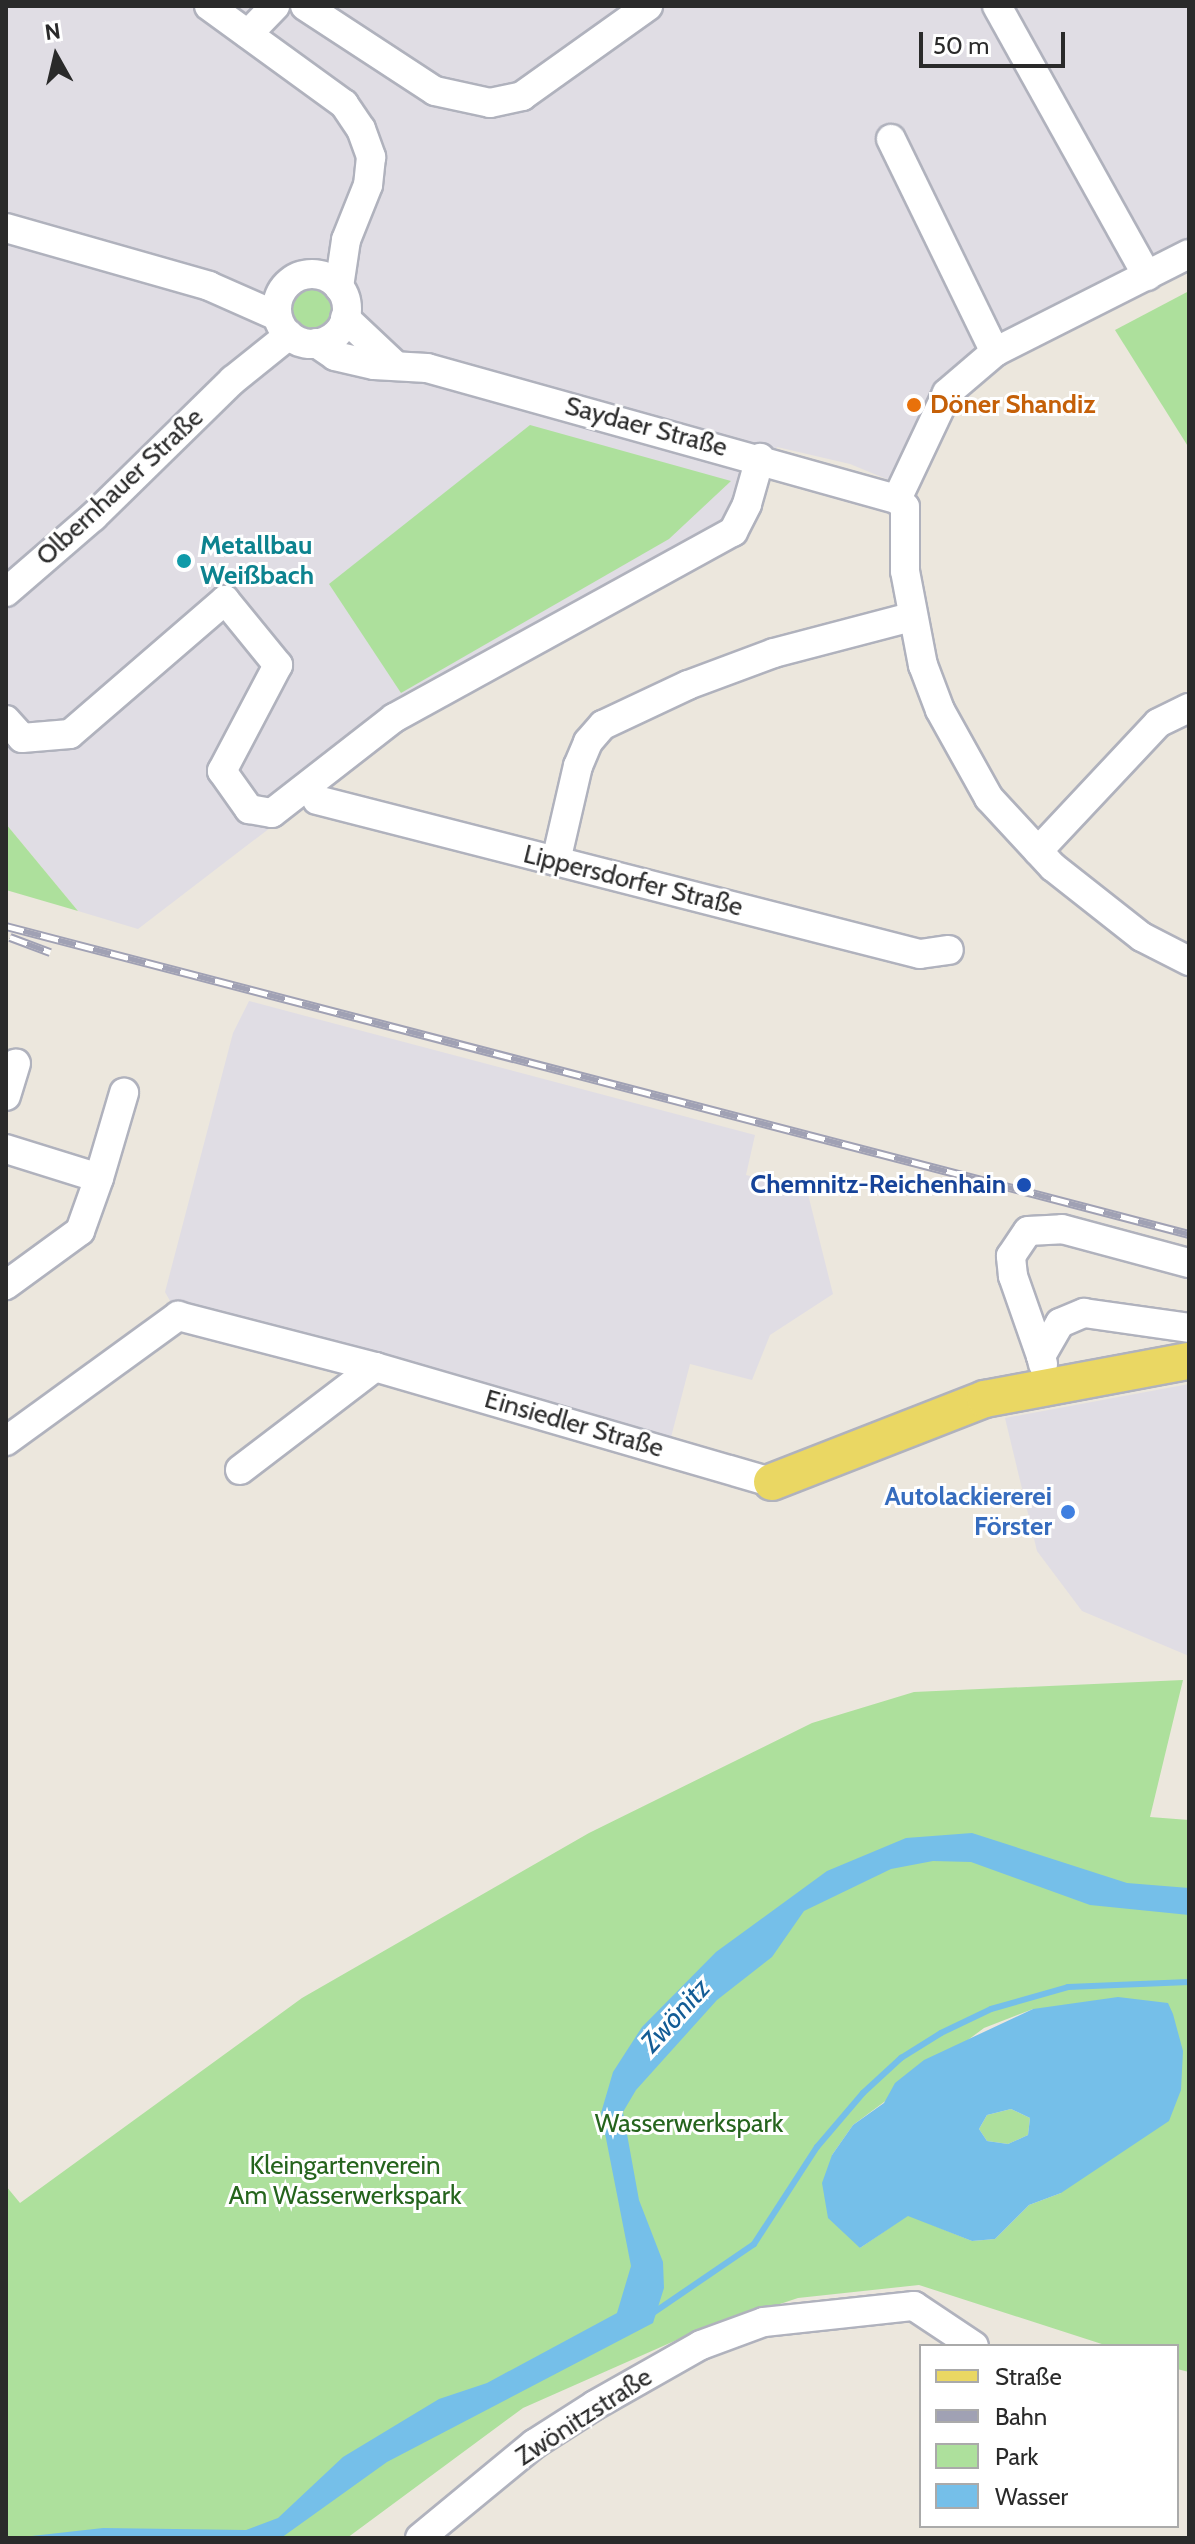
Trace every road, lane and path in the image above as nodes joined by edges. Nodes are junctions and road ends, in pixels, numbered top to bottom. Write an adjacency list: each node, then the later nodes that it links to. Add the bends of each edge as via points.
1 (209, 6): 6 (street)
2 (275, 6): 6 (street)
3 (305, 6): 4 (street, via 435,91 490,103 522,96)
4 (648, 6)
5 (997, 6): 10 (street)
6 (248, 34): 11 (street, via 344,104 371,157 368,185)
7 (891, 139): 14 (street)
8 (6, 228): 13 (street, Saydaer Straße, via 209,286)
9 (1189, 254): 10 (street)
10 (1147, 276): 14 (street)
11 (330, 281): 12 (street); 13 (street, via 297,277)
12 (345, 318): 13 (street, via 334,335); 15 (street, Saydaer Straße)
13 (288, 322): 15 (street, Saydaer Straße, via 335,356 374,365); 18 (street, Olbernhauer Straße, via 93,517)
14 (995, 352): 17 (street, via 947,393)
15 (393, 363): 16 (street, Saydaer Straße)
16 (760, 458): 17 (street, Saydaer Straße); 21 (street, via 733,532 394,718 272,813 249,809 222,771 278,665 225,600 70,734 22,738)
17 (897, 499): 19 (street, via 905,507)
18 (6, 592)
19 (911, 617): 23 (street, via 940,710 989,798); 24 (street, via 774,653 603,725 578,766)
20 (1189, 708): 23 (street, via 1158,723)
21 (6, 720)
22 (317, 800): 24 (street, Lippersdorfer Straße)
23 (1038, 851): 26 (street, via 1142,937)
24 (556, 861): 25 (street, Lippersdorfer Straße, via 920,954)
25 (949, 950)
26 (1189, 961)
27 (16, 1064): 29 (street)
28 (124, 1093): 31 (street)
29 (6, 1096)
30 (6, 1149): 31 (street)
31 (99, 1178): 33 (street, via 80,1231)
32 (1189, 1263): 37 (street, via 1062,1229 1028,1231 1011,1256)
33 (6, 1285)
34 (1189, 1328): 37 (street, via 1084,1313 1060,1323)
35 (1189, 1361): 37 (main road)
36 (375, 1367): 38 (street, Einsiedler Straße, via 178,1316); 39 (street); 40 (street, Einsiedler Straße)
37 (1046, 1371): 40 (main road)
38 (6, 1441)
39 (240, 1470)
40 (772, 1482)
41 (971, 2344): 42 (street, Zwönitzstraße, via 914,2306 764,2322 701,2345 583,2413 534,2444)
42 (420, 2538)

